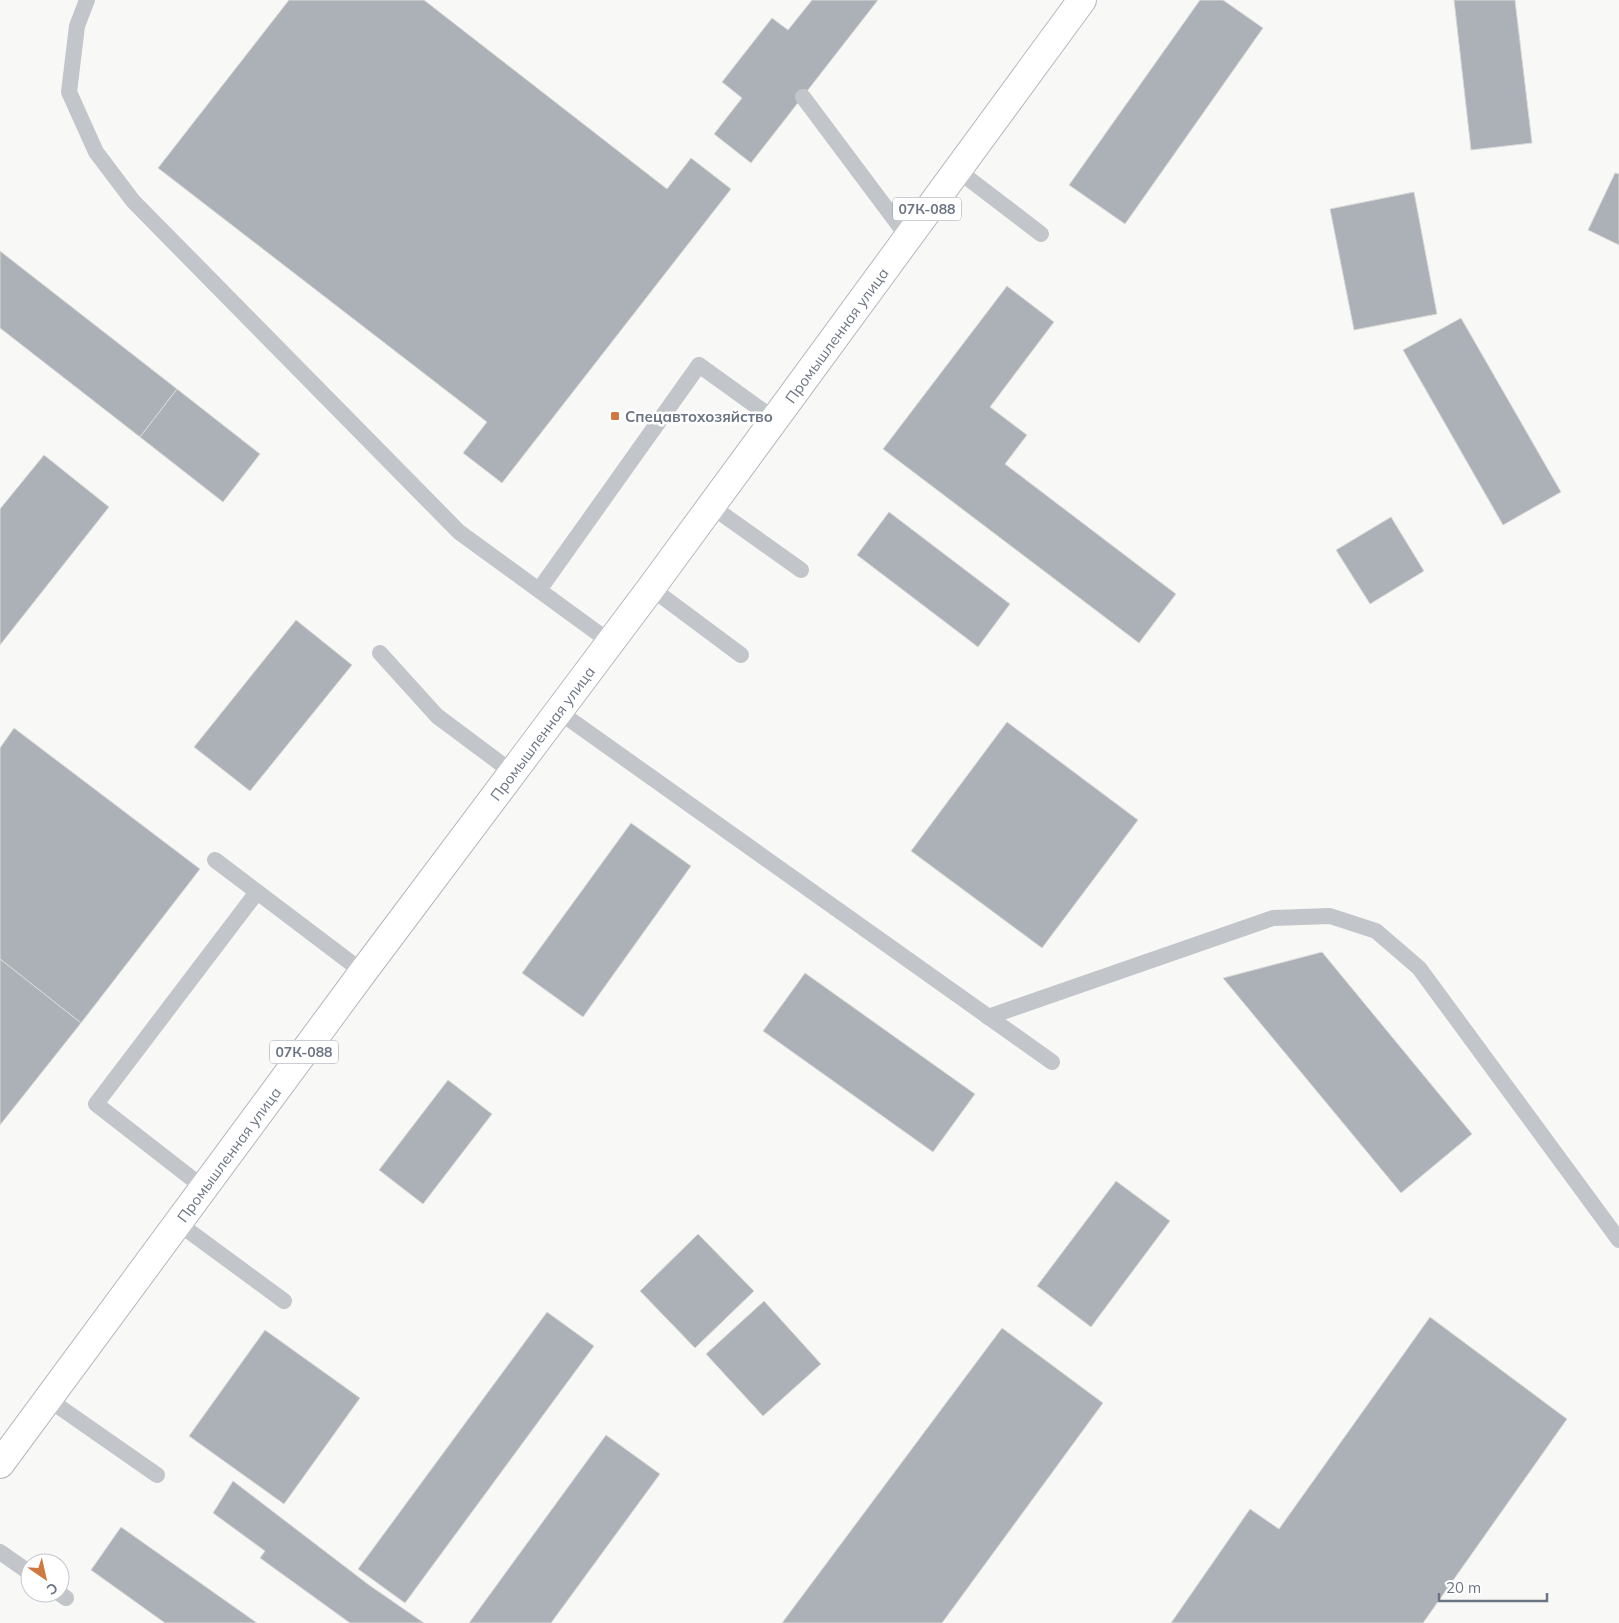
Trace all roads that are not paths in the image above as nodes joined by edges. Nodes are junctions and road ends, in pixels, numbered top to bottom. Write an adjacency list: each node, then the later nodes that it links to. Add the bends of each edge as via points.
1 (87, 0): 11 (lane, via 77,26 69,92 96,152 133,201 459,532)
2 (1082, 0): 4 (main road, Промышленная улица / 07К-088)
3 (803, 97): 6 (lane)
4 (956, 169): 5 (lane); 6 (main road, Промышленная улица / 07К-088)
5 (1041, 234)
6 (907, 236): 7 (main road, Промышленная улица / 07К-088)
7 (774, 419): 8 (main road, Промышленная улица / 07К-088); 11 (lane, via 699,365)
8 (712, 506): 9 (lane); 10 (main road, Промышленная улица / 07К-088)
9 (801, 570)
10 (651, 588): 12 (main road, Промышленная улица / 07К-088); 14 (lane)
11 (539, 590): 12 (lane)
12 (610, 642): 15 (main road, Промышленная улица / 07К-088)
13 (380, 653): 16 (lane, via 438,716)
14 (741, 655)
15 (558, 711): 16 (main road, Промышленная улица / 07К-088); 20 (lane)
16 (512, 772): 19 (main road, Промышленная улица / 07К-088)
17 (215, 860): 18 (lane)
18 (257, 892): 19 (lane); 22 (lane, via 96,1104)
19 (363, 972): 22 (main road, Промышленная улица / 07К-088)
20 (988, 1017): 21 (lane); 24 (lane, via 1273,918 1330,916 1376,931 1419,968)
21 (1052, 1062)
22 (204, 1188): 23 (main road, Промышленная улица / 07К-088)
23 (178, 1223): 25 (lane); 26 (main road, Промышленная улица / 07К-088)
24 (1619, 1240)
25 (284, 1301)
26 (48, 1400): 27 (main road, Промышленная улица / 07К-088); 28 (lane)
27 (0, 1464)
28 (157, 1475)
29 (0, 1552): 30 (lane)
30 (20, 1566)

